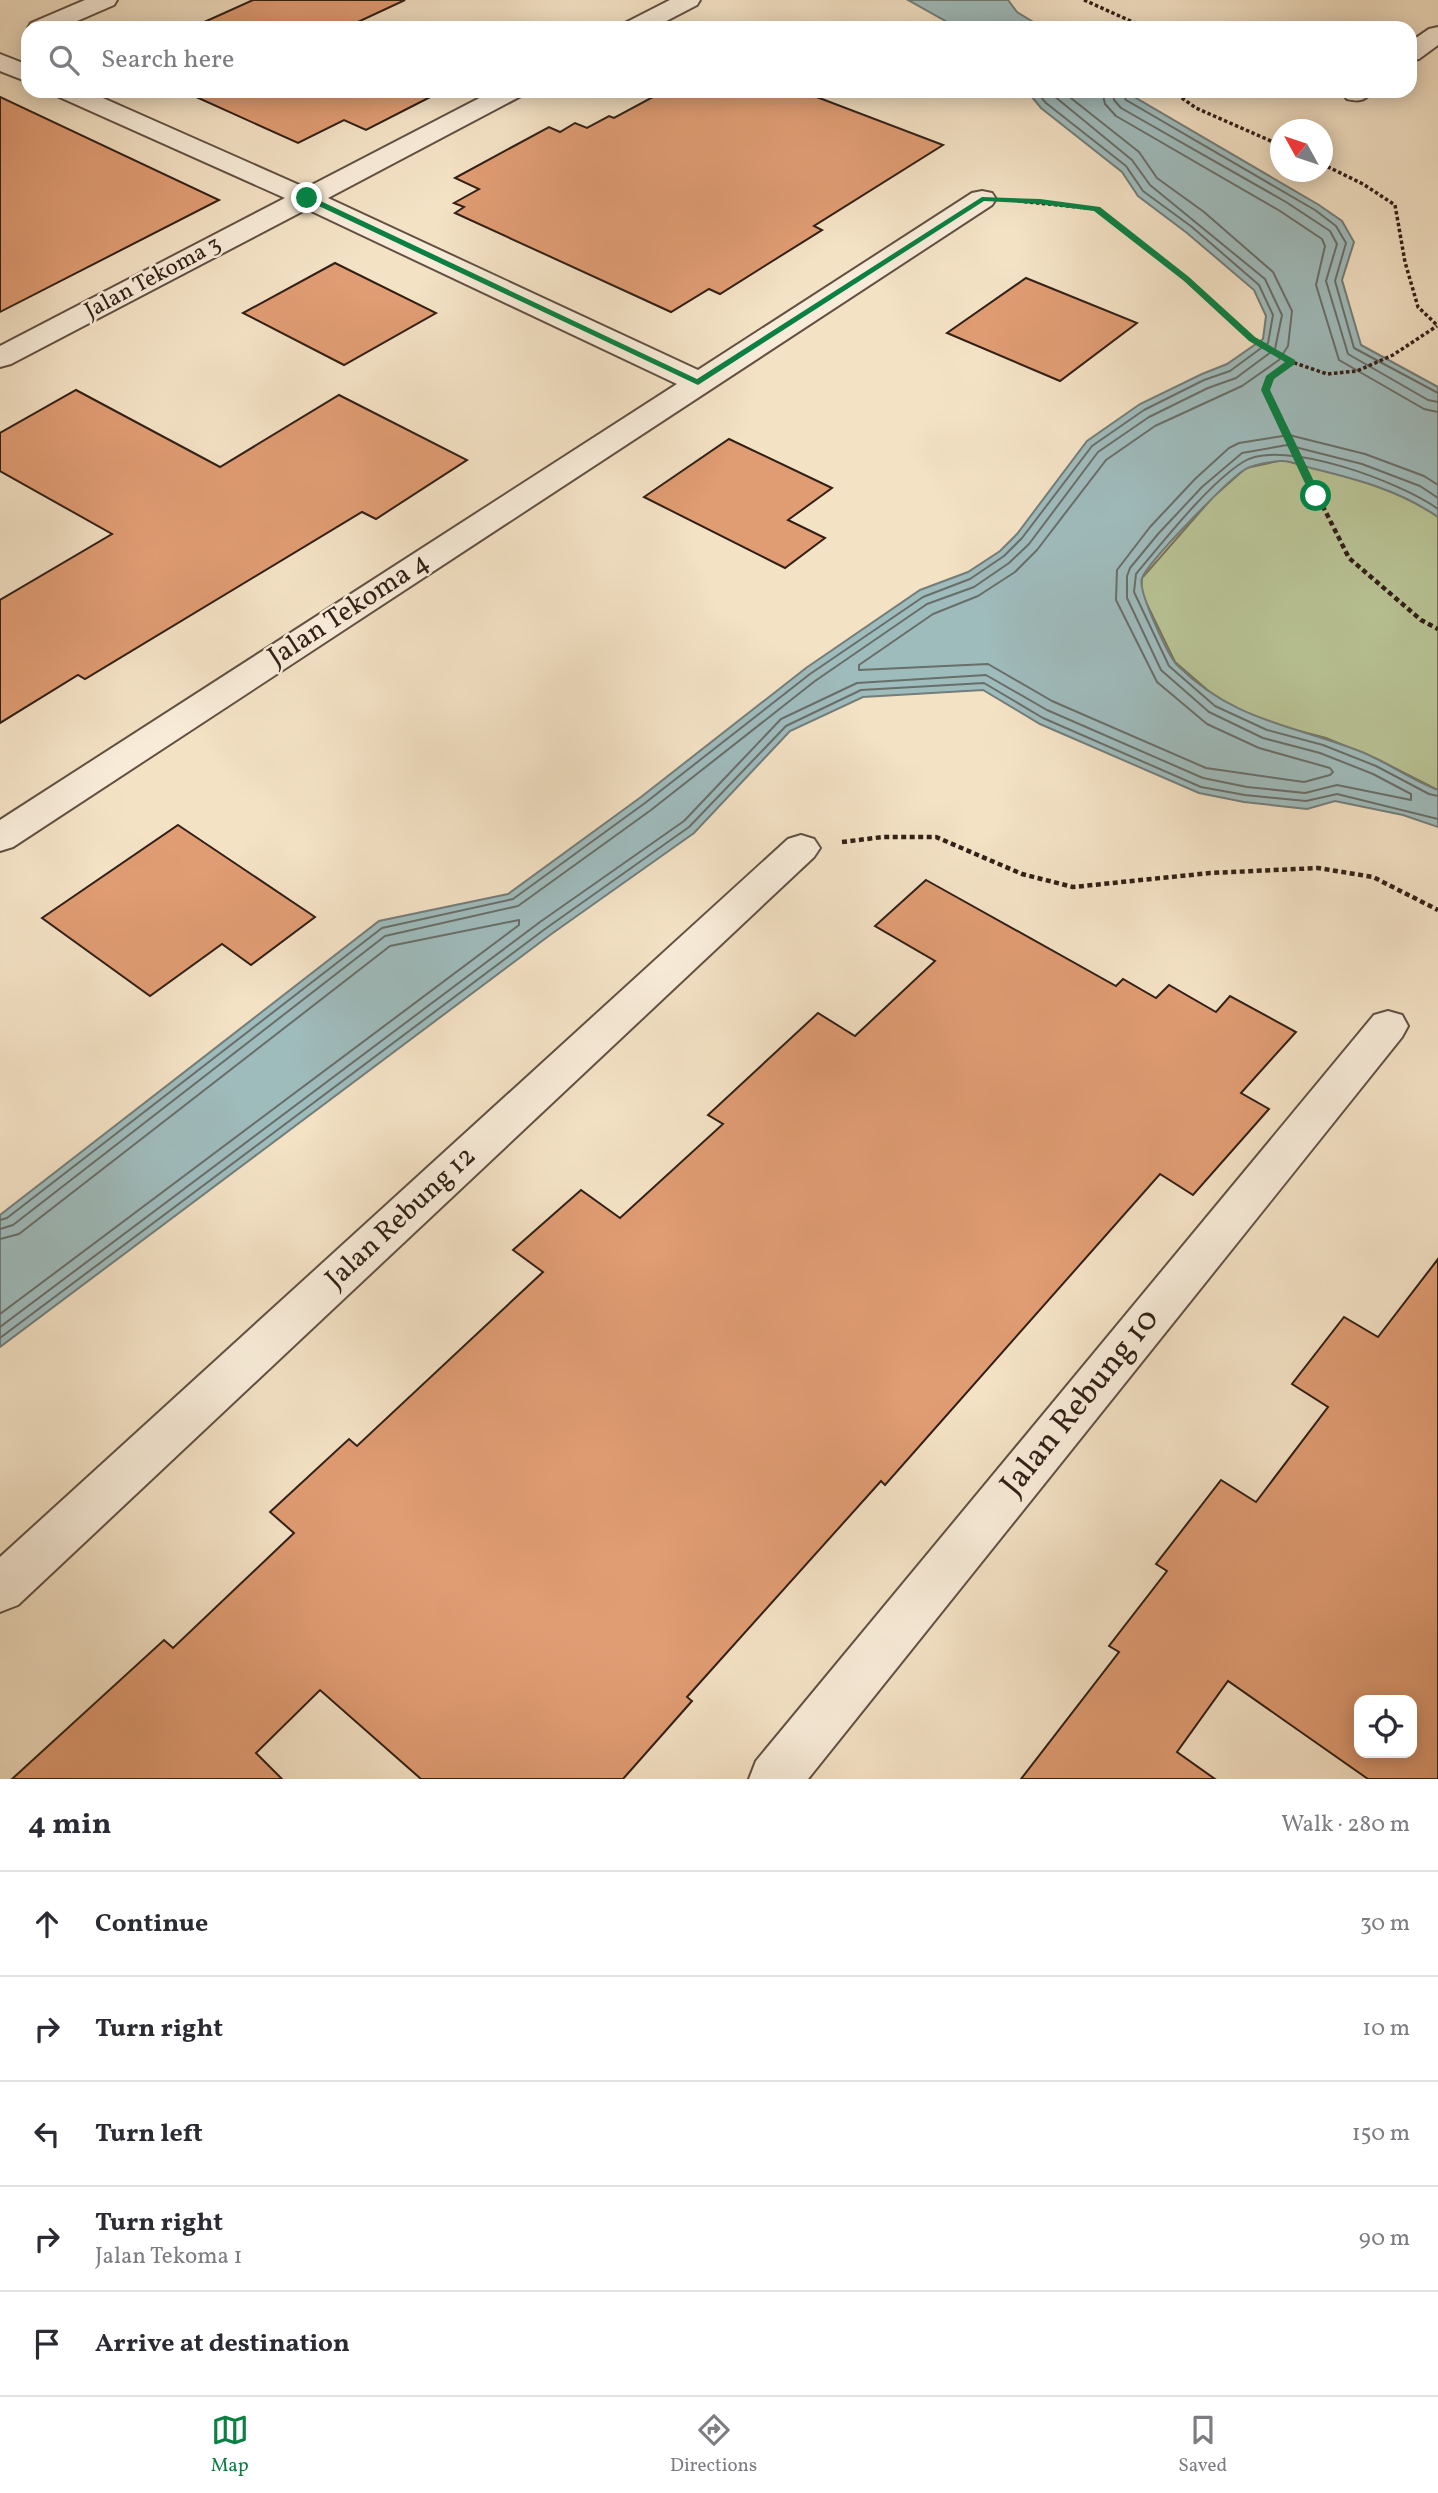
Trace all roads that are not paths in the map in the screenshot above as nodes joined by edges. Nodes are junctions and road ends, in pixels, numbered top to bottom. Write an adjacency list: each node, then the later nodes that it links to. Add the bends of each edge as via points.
1 (105, 0): 3 (street)
2 (688, 0): 4 (street)
3 (59, 21)
4 (648, 21)
5 (1438, 34): 6 (street)
6 (1417, 49)
7 (82, 98): 9 (street)
8 (499, 98): 9 (street, Jalan Tekoma 3)
9 (307, 198): 11 (street, Jalan Tekoma 3); 12 (street)
10 (982, 199): 12 (street, Jalan Tekoma 4)
11 (0, 358)
12 (698, 382): 13 (street, Jalan Tekoma 4)
13 (0, 838)
14 (802, 848): 16 (street, Jalan Rebung 12)
15 (1388, 1026): 17 (street, Jalan Rebung 10)
16 (0, 1589)
17 (775, 1779)

